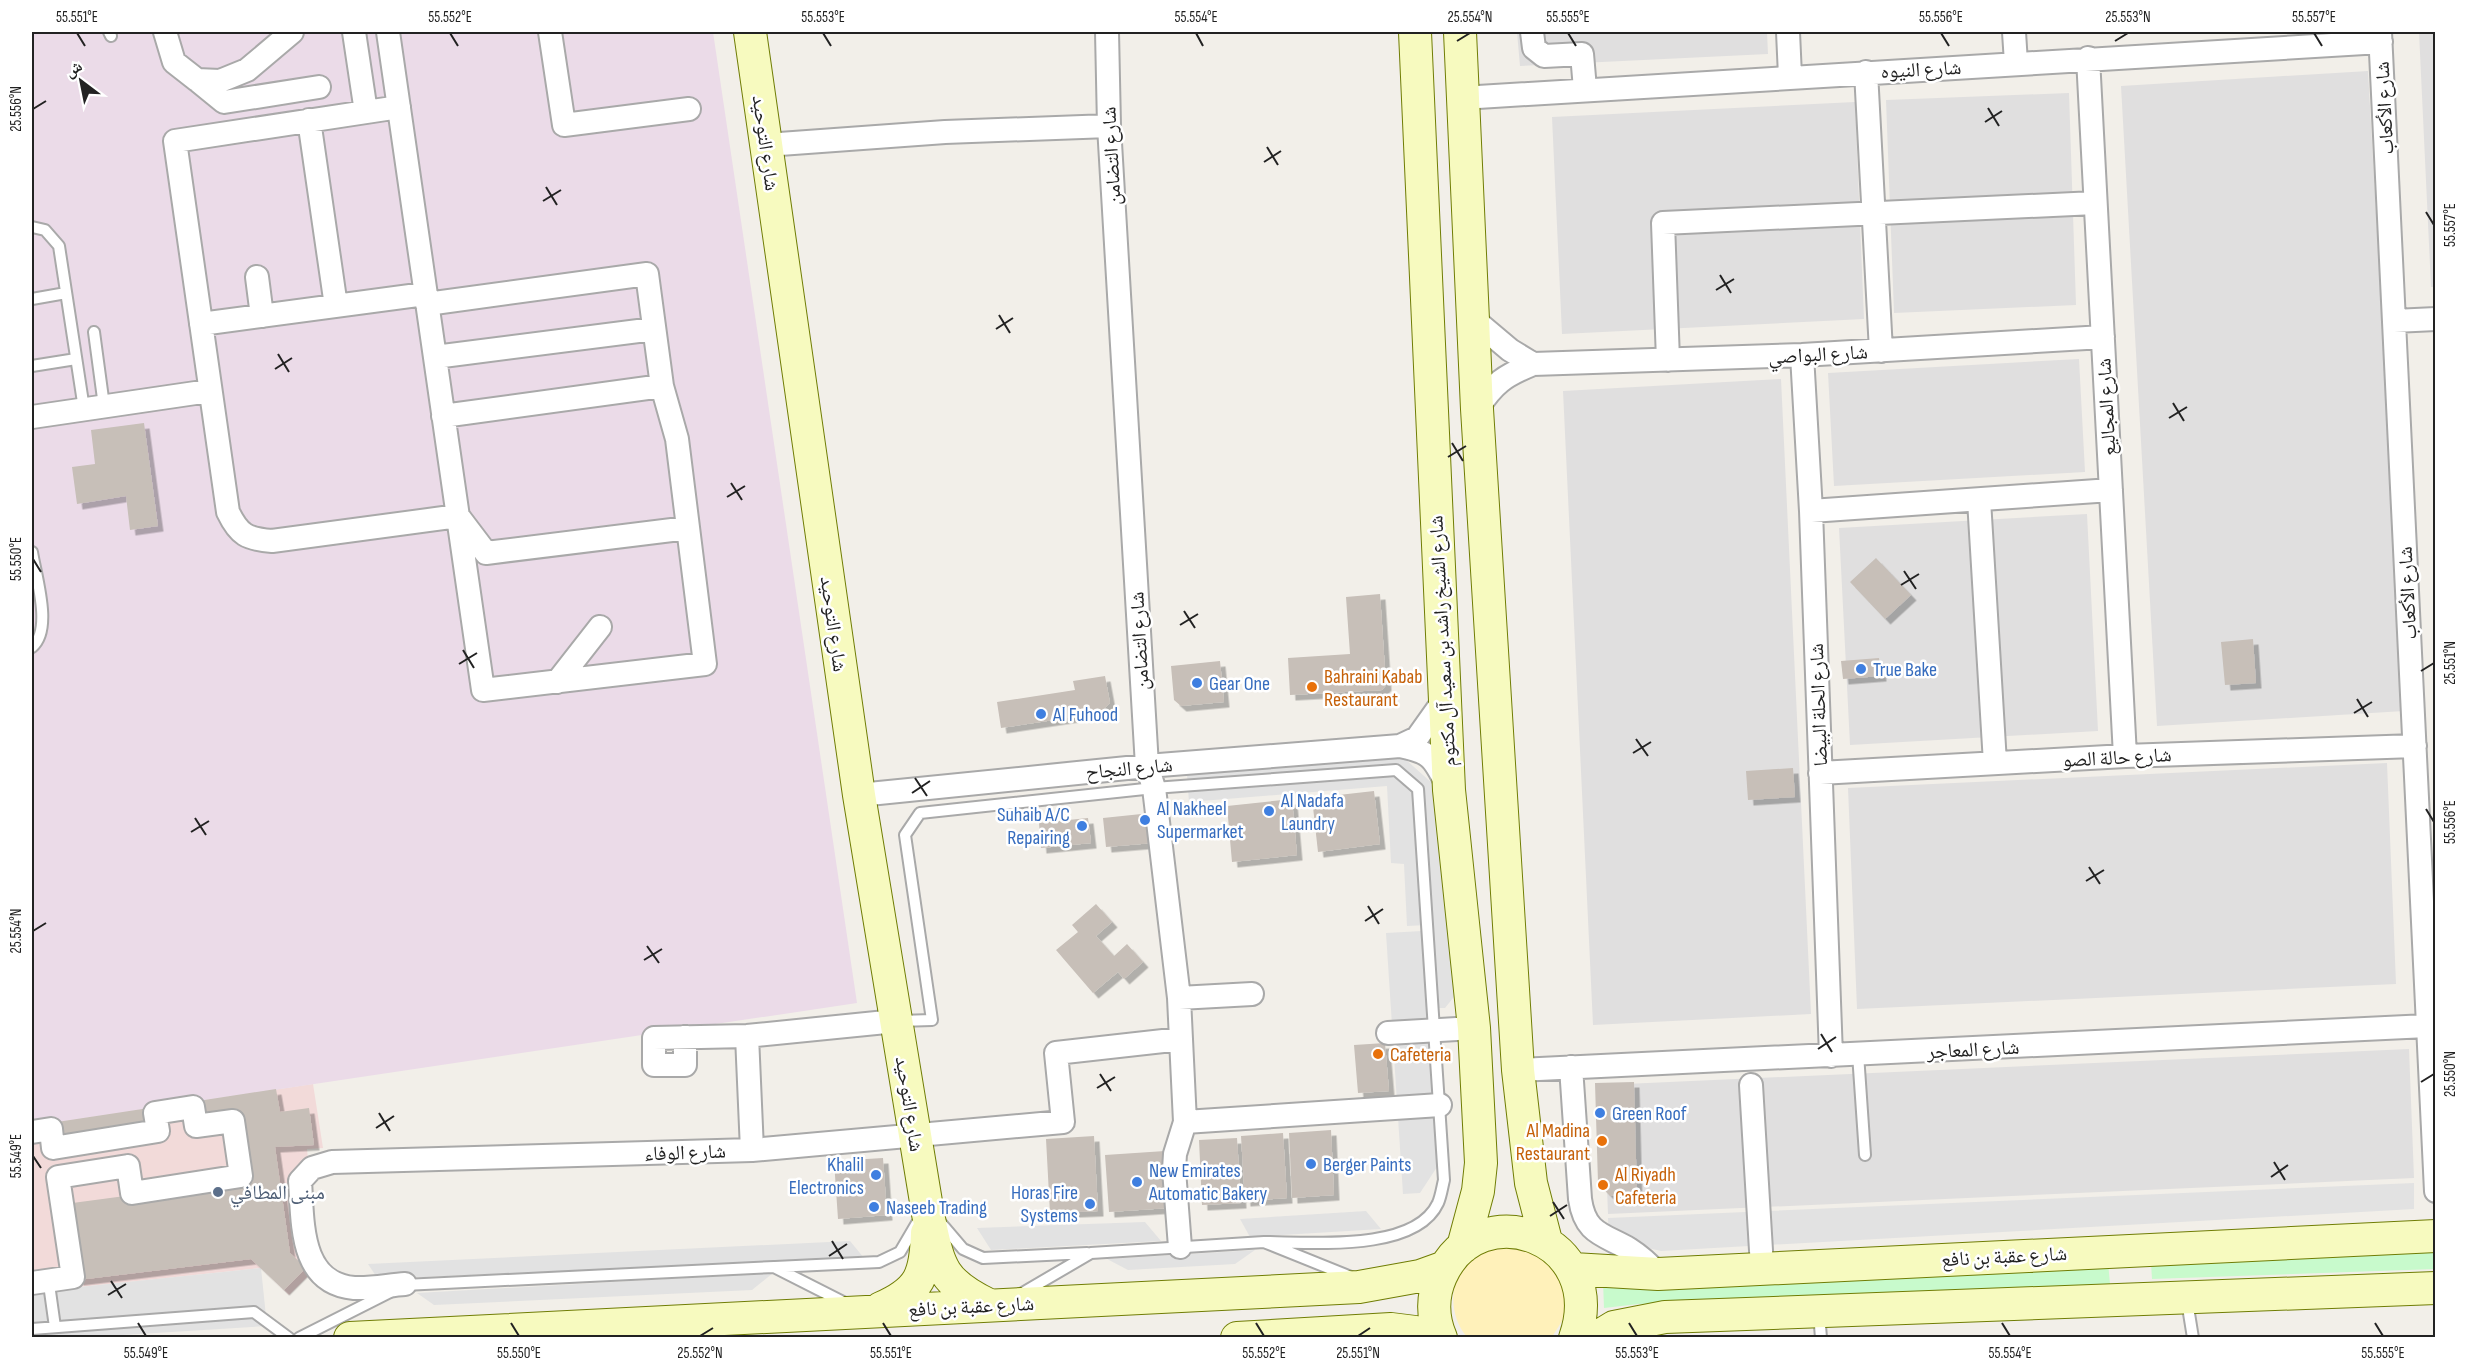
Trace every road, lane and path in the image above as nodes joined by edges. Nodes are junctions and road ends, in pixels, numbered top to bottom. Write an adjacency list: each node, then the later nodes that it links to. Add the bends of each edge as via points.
1 (165, 32): 20 (street, via 174,63)
2 (292, 32): 20 (street, via 247,70 220,81)
3 (354, 32): 26 (street)
4 (388, 32): 24 (street)
5 (550, 32): 25 (street, via 564,125)
6 (750, 32): 29 (street, شارع التوحيد)
7 (1107, 32): 28 (street, شارع التضامن)
8 (1415, 32): 69 (street, شارع الشيخ راشد بن سعيد آل مكتوم)
9 (1421, 32): 31 (street, via 1437,216 1445,226 1457,225)
10 (1460, 32): 23 (street)
11 (1532, 32): 22 (street, via 1534,48 1544,56 1582,54)
12 (1788, 32): 19 (street)
13 (2014, 32): 17 (street)
14 (2380, 37): 15 (street, شارع النيوه); 42 (street, شارع الأكعاب)
15 (2229, 41): 16 (street, شارع النيوه)
16 (2088, 58): 17 (street, شارع النيوه); 30 (street, شارع المجاليع)
17 (2016, 63): 18 (street, شارع النيوه)
18 (1866, 72): 19 (street, شارع النيوه); 32 (street)
19 (1790, 76): 22 (street, شارع النيوه)
20 (197, 80): 21 (street, via 224,102)
21 (319, 87)
22 (1585, 89): 23 (street, شارع النيوه)
23 (1462, 98): 31 (street)
24 (399, 107): 26 (street); 37 (street)
25 (689, 108)
26 (366, 112): 27 (street)
27 (309, 120): 38 (street); 43 (street, via 175,141)
28 (1109, 126): 29 (street, via 945,132); 74 (street, شارع التضامن)
29 (766, 145): 78 (street, شارع التوحيد)
30 (2095, 203): 32 (street); 46 (street, شارع المجاليع)
31 (1467, 214): 40 (street)
32 (1874, 214): 47 (street); 51 (street, via 1663,223)
33 (32, 227): 35 (lane, via 51,234 59,246)
34 (257, 277): 39 (street)
35 (66, 293): 36 (lane); 50 (lane)
36 (32, 298)
37 (426, 299): 38 (street); 44 (street, via 647,274); 49 (street)
38 (336, 306): 39 (street)
39 (262, 316): 43 (street)
40 (1472, 318): 52 (street); 57 (street)
41 (2436, 319): 42 (street)
42 (2394, 321): 71 (street, شارع الأكعاب)
43 (201, 324): 55 (street)
44 (654, 329): 49 (street); 54 (street)
45 (94, 332): 56 (lane)
46 (2103, 337): 47 (street, شارع البواصي); 60 (street, شارع المجاليع)
47 (1881, 351): 48 (street, شارع البواصي)
48 (1802, 355): 51 (street, شارع البواصي); 62 (street, شارع الحلة البيضا)
49 (435, 357): 58 (street)
50 (76, 359): 53 (lane); 56 (lane)
51 (1668, 360): 52 (street, شارع البواصي)
52 (1533, 364): 57 (street, شارع البواصي, via 1507,375 1492,387)
53 (32, 366)
54 (662, 386): 58 (street); 64 (street, via 677,440)
55 (209, 391): 56 (street); 63 (street, via 228,512 235,528 252,540 272,541)
56 (94, 408): 59 (street)
57 (1477, 409): 92 (street)
58 (443, 416): 63 (street)
59 (32, 417)
60 (2111, 490): 61 (street); 72 (street, شارع المجاليع)
61 (1979, 500): 62 (street); 73 (street)
62 (1811, 511): 75 (street, شارع الحلة البيضا)
63 (458, 516): 64 (street, via 486,553); 68 (street, via 483,690)
64 (688, 528): 68 (street, via 705,664)
65 (32, 552): 67 (lane, via 43,621 42,635)
66 (600, 627): 68 (street)
67 (32, 647)
68 (557, 682)
69 (1444, 700): 70 (street, via 1417,738); 77 (street, شارع الشيخ راشد بن سعيد آل مكتوم)
70 (1400, 746): 74 (street, شارع النجاح); 77 (street, شارع النجاح, via 1425,751 1437,764)
71 (2415, 746): 72 (street, شارع حالة الصو); 82 (street, شارع الأكعاب)
72 (2125, 756): 73 (street, شارع حالة الصو)
73 (1995, 763): 75 (street, شارع حالة الصو)
74 (1147, 766): 76 (street, شارع التضامن); 78 (street, شارع النجاح)
75 (1820, 773): 90 (street, شارع الحلة البيضا)
76 (1154, 788): 80 (street, شارع التضامن); 81 (lane, via 920,813 905,835 932,1020); 84 (lane, via 1396,770 1418,789)
77 (1449, 789): 83 (street, شارع الشيخ راشد بن سعيد آل مكتوم)
78 (859, 795): 81 (street, شارع التوحيد)
79 (1252, 994): 80 (street)
80 (1179, 998): 88 (street, شارع التضامن)
81 (896, 1021): 86 (street); 97 (street, شارع التوحيد)
82 (2427, 1026): 89 (street, شارع المعاجر); 101 (street, شارع الأكعاب)
83 (1474, 1028): 84 (street); 108 (street, شارع الشيخ راشد بن سعيد آل مكتوم, via 1481,1163 1478,1191)
84 (1436, 1030): 85 (street); 94 (lane)
85 (1388, 1032)
86 (747, 1036): 87 (street); 99 (street)
87 (685, 1037)
88 (1181, 1039): 95 (street, شارع التضامن); 97 (street, شارع الوفاء, via 1056,1053 1063,1122)
89 (1858, 1054): 90 (street, شارع المعاجر); 100 (lane)
90 (1831, 1056): 91 (street, شارع المعاجر)
91 (1571, 1067): 92 (street, شارع المعاجر); 112 (street, via 1584,1216 1600,1236 1630,1250)
92 (1518, 1070): 105 (street, via 1531,1183)
93 (1751, 1086): 110 (street)
94 (1440, 1106): 95 (street); 104 (lane, via 1444,1180 1437,1204 1419,1224 1392,1236 1355,1242)
95 (1185, 1122): 106 (street, شارع التضامن, via 1174,1170)
96 (32, 1132): 113 (street, via 51,1129 53,1148 158,1131 154,1113 193,1107 196,1126 233,1121 241,1176 132,1194 128,1166 58,1177 73,1277)
97 (915, 1136): 99 (street, شارع الوفاء); 102 (street, شارع التوحيد)
98 (32, 1140): 113 (lane, via 43,1139 46,1157 145,1142 167,1138 165,1120 186,1116 189,1136 226,1131 232,1169 140,1184 136,1156 48,1170 63,1270)
99 (752, 1150): 114 (street, شارع الوفاء, via 332,1162 312,1168 300,1181 303,1235 324,1278 353,1288)
100 (1865, 1155)
101 (2436, 1191)
102 (927, 1207): 107 (lane, via 963,1249 982,1258); 109 (lane, via 900,1252 879,1262); 118 (street, شارع التوحيد, via 946,1277 963,1293); 119 (street, شارع التوحيد, via 927,1252 920,1282 903,1298)
103 (2436, 1236): 110 (street, شارع عقبة بن نافع)
104 (1264, 1242): 106 (lane); 115 (lane)
105 (1546, 1242): 108 (street, شارع عقبة بن نافع, via 1504,1232 1482,1236); 111 (street)
106 (1180, 1247): 107 (lane)
107 (1091, 1253): 118 (lane)
108 (1454, 1257): 115 (street, شارع عقبة بن نافع, via 1420,1276); 128 (street, شارع الشيخ راشد بن سعيد آل مكتوم, via 1437,1285 1433,1305)
109 (774, 1267): 114 (lane); 119 (lane)
110 (1762, 1267): 112 (street, شارع عقبة بن نافع)
111 (1573, 1269): 112 (street, شارع عقبة بن نافع); 129 (street, via 1583,1304)
112 (1658, 1274)
113 (40, 1278): 121 (lane)
114 (405, 1284): 124 (lane)
115 (1371, 1285): 118 (street, شارع عقبة بن نافع)
116 (2436, 1288): 117 (street)
117 (2186, 1295): 120 (street); 131 (lane)
118 (996, 1304): 119 (street, شارع عقبة بن نافع)
119 (867, 1311): 125 (street, شارع عقبة بن نافع)
120 (1820, 1324): 130 (street, via 1665,1322 1614,1328)
121 (55, 1328): 122 (lane); 123 (lane, via 254,1312)
122 (32, 1329)
123 (289, 1338)
124 (299, 1338)
125 (350, 1338)
126 (1237, 1338): 127 (street, via 1391,1329)
127 (1429, 1338)
128 (1441, 1338)
129 (1575, 1338)
130 (1596, 1338)
131 (2193, 1338)

